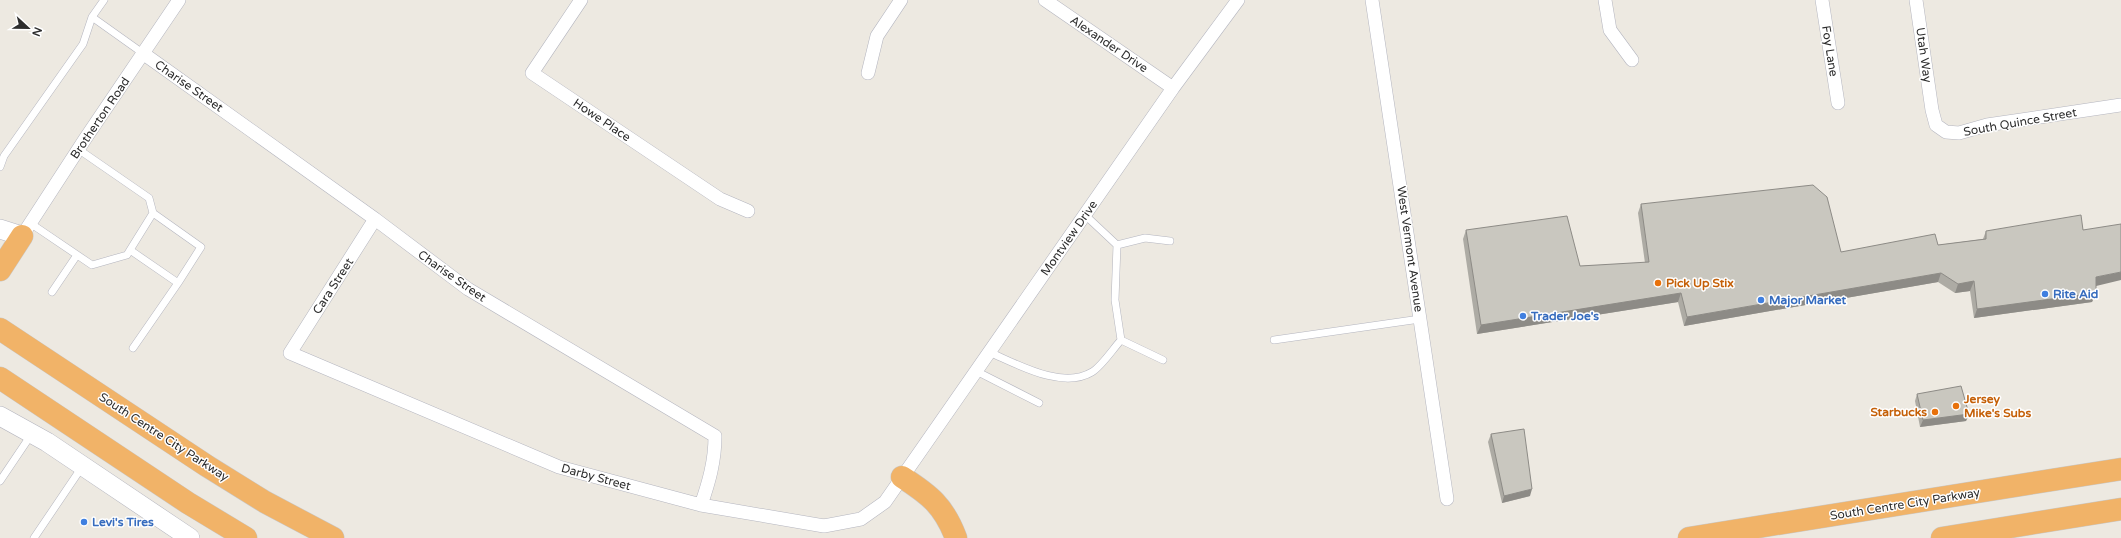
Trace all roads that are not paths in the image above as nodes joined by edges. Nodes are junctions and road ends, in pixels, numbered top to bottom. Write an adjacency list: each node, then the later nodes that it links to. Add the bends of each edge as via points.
1 (104, 0): 11 (lane)
2 (180, 0): 12 (street, Brotherton Road)
3 (581, 0): 22 (street, Howe Place, via 532,73 720,200)
4 (901, 0): 14 (street, via 877,36)
5 (1045, 0): 15 (street, Alexander Drive)
6 (1238, 0): 15 (street, Montview Drive)
7 (1372, 0): 36 (street, West Vermont Avenue)
8 (1605, 0): 13 (street, via 1610,30)
9 (1822, 0): 16 (street, Foy Lane)
10 (1916, 0): 18 (street, Utah Way)
11 (92, 17): 12 (lane); 20 (lane, via 83,44)
12 (144, 54): 19 (street, Brotherton Road); 25 (street, Charise Street)
13 (1632, 60)
14 (868, 74)
15 (1174, 88): 24 (street, Montview Drive)
16 (1838, 102)
17 (2121, 105): 18 (street, South Quince Street, via 1987,125 1960,133 1946,132 1936,125)
18 (1932, 110)
19 (78, 149): 23 (lane, via 149,198); 27 (street, Brotherton Road)
20 (2, 155): 21 (lane)
21 (0, 167)
22 (748, 210)
23 (153, 213): 30 (lane); 34 (lane, via 200,248)
24 (1085, 215): 29 (lane); 42 (street, Montview Drive)
25 (375, 219): 43 (street, Cara Street); 58 (street, Charise Street, via 468,289 715,436 710,481)
26 (0, 229): 27 (street)
27 (26, 230): 31 (lane); 32 (highway); 33 (highway)
28 (1170, 241): 29 (lane, via 1145,238)
29 (1117, 245): 38 (lane, via 1115,300)
30 (130, 250): 31 (lane, via 127,255 92,265); 34 (lane)
31 (77, 255): 35 (lane)
32 (0, 256)
33 (0, 270)
34 (178, 283): 41 (lane)
35 (52, 292)
36 (1420, 319): 39 (lane); 57 (street, West Vermont Avenue)
37 (0, 329): 46 (highway, South Centre City Parkway)
38 (1121, 340): 42 (lane, via 1093,372 1079,378 1039,374); 44 (lane)
39 (1274, 340)
40 (0, 344): 46 (highway, via 25,360)
41 (133, 348)
42 (989, 352): 45 (street, Montview Drive)
43 (290, 353): 58 (street, Darby Street, via 559,467)
44 (1163, 360)
45 (976, 371): 49 (lane); 55 (street, Montview Drive)
46 (64, 373): 64 (highway, South Centre City Parkway, via 266,502)
47 (0, 378): 50 (highway)
48 (0, 387): 50 (highway)
49 (1039, 403)
50 (56, 415): 63 (highway, via 188,503)
51 (0, 416): 52 (street)
52 (32, 433): 53 (street); 56 (lane)
53 (83, 466): 61 (lane); 62 (street)
54 (2121, 469): 66 (highway, South Centre City Parkway)
55 (902, 477): 58 (street, Darby Street, via 885,502 861,518 824,526); 65 (highway, via 940,506)
56 (0, 481)
57 (1447, 499)
58 (700, 505)
59 (2121, 509): 60 (highway)
60 (2098, 512): 67 (highway); 68 (highway, via 2055,533)
61 (34, 538)
62 (190, 538)
63 (246, 538)
64 (333, 538)
65 (956, 538)
66 (1689, 538)
67 (1942, 538)
68 (2051, 538)

